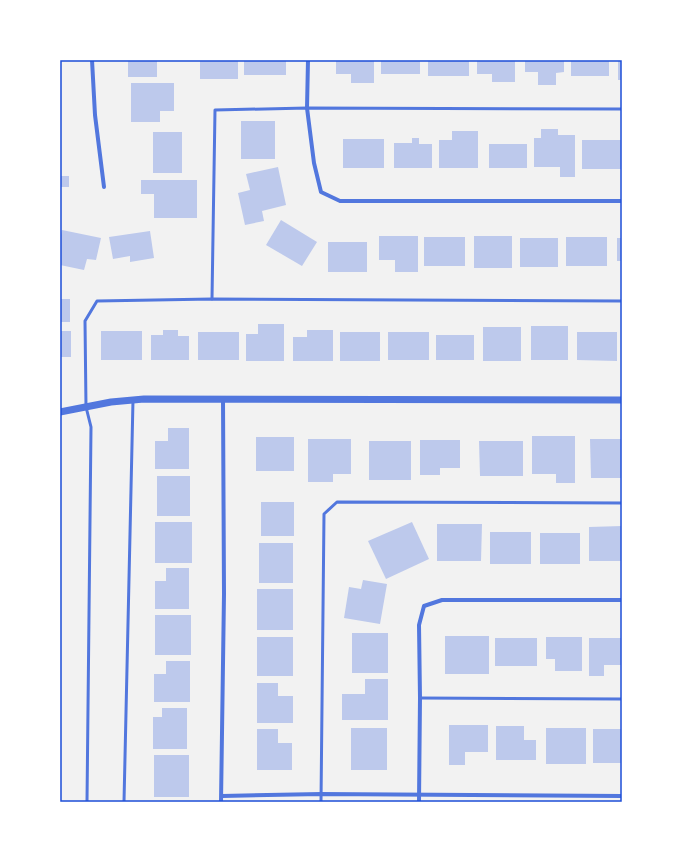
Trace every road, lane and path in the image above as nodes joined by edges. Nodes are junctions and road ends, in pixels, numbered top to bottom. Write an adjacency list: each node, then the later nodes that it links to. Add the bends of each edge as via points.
1 (92, 60): 5 (street)
2 (308, 60): 3 (street)
3 (307, 108): 4 (lane); 6 (street, via 314,163 321,192 340,201); 7 (lane, via 215,110)
4 (622, 109)
5 (104, 187)
6 (622, 201)
7 (212, 299): 8 (lane); 12 (lane, via 97,301 85,321)
8 (622, 301)
9 (223, 399): 10 (street); 11 (street); 20 (street)
10 (132, 400): 12 (street); 23 (lane)
11 (622, 400)
12 (86, 407): 13 (street); 22 (lane, via 91,427)
13 (60, 412)
14 (622, 503): 18 (lane, via 337,502 324,514)
15 (622, 600): 16 (street, via 442,600 424,606 419,625)
16 (420, 698): 17 (lane); 19 (street)
17 (622, 699)
18 (321, 794): 19 (street); 20 (street); 25 (lane)
19 (419, 795): 21 (street); 26 (street)
20 (222, 796): 24 (street)
21 (622, 796)
22 (87, 802)
23 (124, 802)
24 (221, 802)
25 (321, 802)
26 (419, 802)

